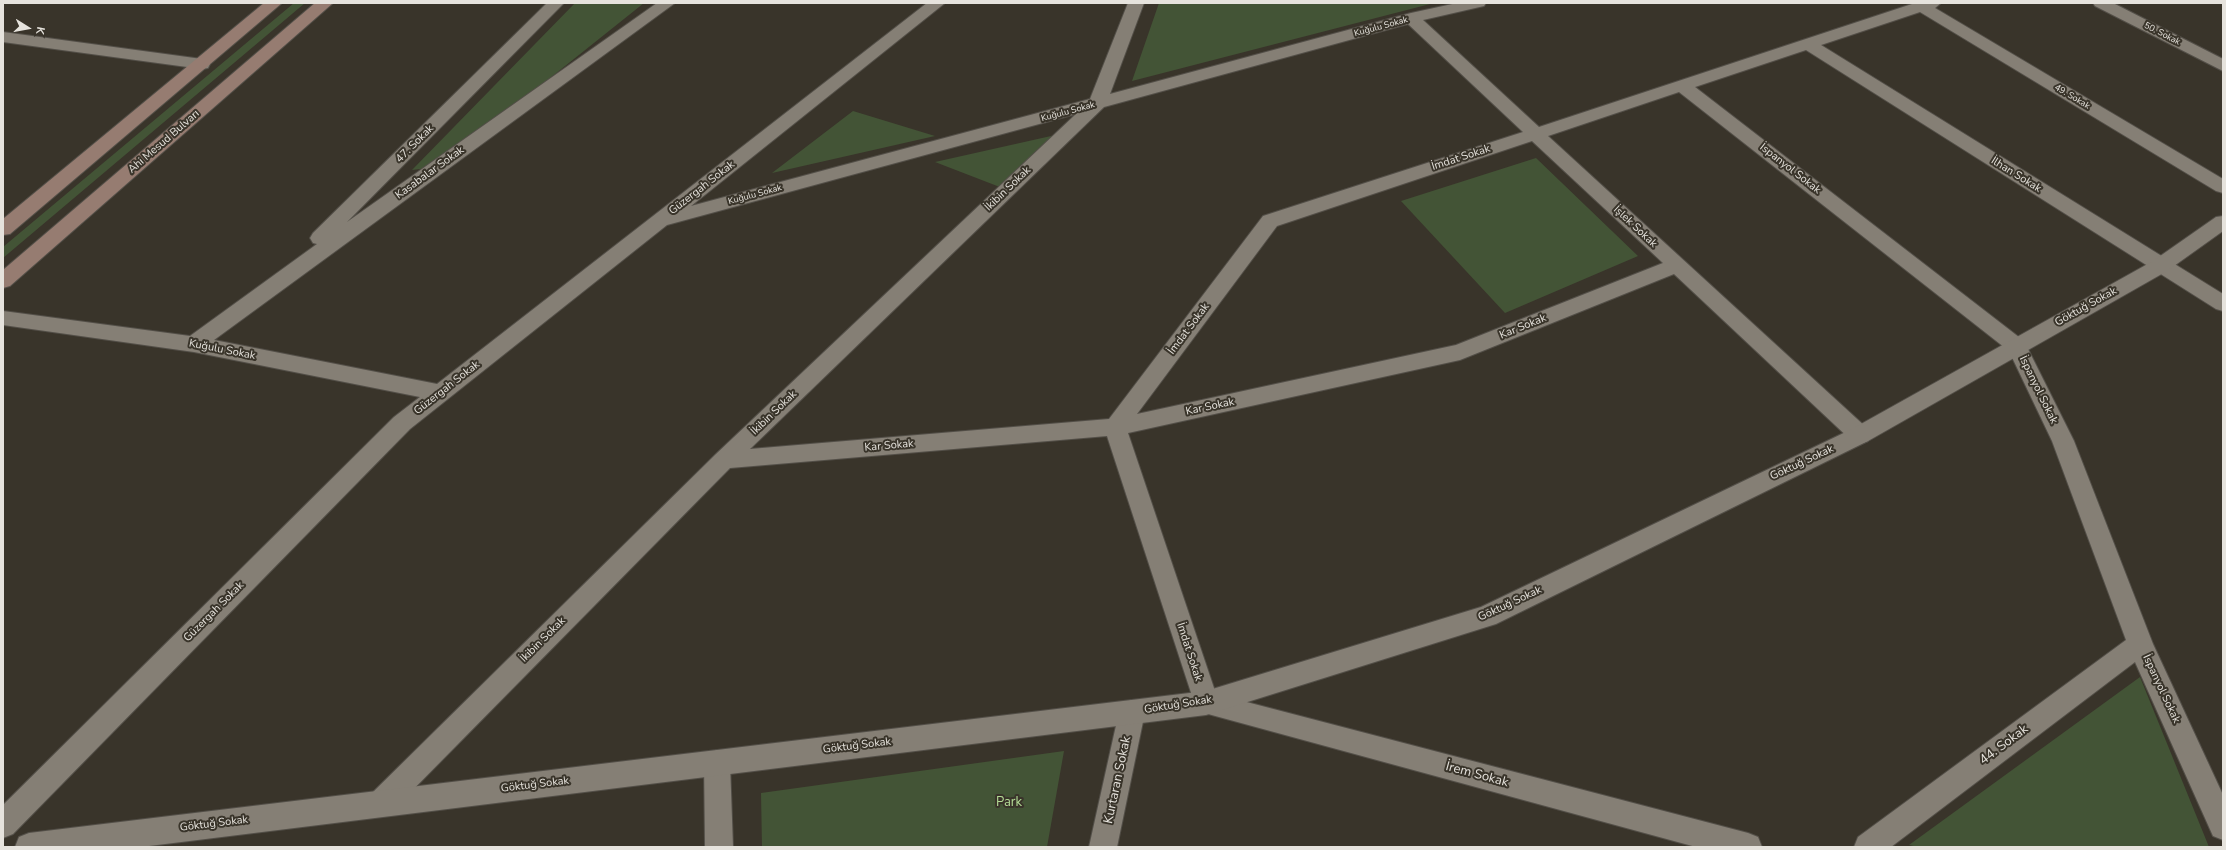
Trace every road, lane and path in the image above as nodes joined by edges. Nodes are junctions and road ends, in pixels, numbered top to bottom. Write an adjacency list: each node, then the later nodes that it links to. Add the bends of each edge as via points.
1 (274, 3): 13 (main road)
2 (324, 3): 24 (main road, Ahi Mesud Bulvarı)
3 (556, 3): 25 (street, 47. Sokak)
4 (667, 3): 25 (street, Kasabalar Sokak)
5 (937, 3): 19 (street, Güzergah Sokak)
6 (1136, 3): 16 (street, İkibin Sokak)
7 (1478, 3): 10 (street, Kuğulu Sokak)
8 (2100, 3): 14 (street, 50. Sokak)
9 (1927, 4): 12 (street, İmdat Sokak); 18 (street, 49. Sokak)
10 (1411, 18): 16 (street, Kuğulu Sokak); 17 (street, İşlek Sokak)
11 (3, 37): 13 (street)
12 (1809, 45): 15 (street, İmdat Sokak); 23 (street, İlhan Sokak)
13 (202, 64): 21 (main road)
14 (2223, 66)
15 (1681, 85): 17 (street, İmdat Sokak); 29 (street, İspanyol Sokak)
16 (1097, 104): 19 (street, Kuğulu Sokak); 33 (street, İkibin Sokak)
17 (1534, 133): 22 (street, İşlek Sokak); 31 (street, İmdat Sokak, via 1270,221)
18 (2223, 187)
19 (659, 221): 30 (street, Güzergah Sokak)
20 (2223, 222): 23 (street, Göktuğ Sokak)
21 (3, 229)
22 (1677, 265): 31 (street, Kar Sokak, via 1460,352); 32 (street, İşlek Sokak)
23 (2160, 266): 26 (street, İlhan Sokak); 29 (street, Göktuğ Sokak)
24 (3, 281)
25 (274, 284): 28 (street, Kasabalar Sokak)
26 (2223, 304)
27 (3, 318): 28 (street, Kuğulu Sokak)
28 (194, 344): 30 (street, Kuğulu Sokak)
29 (2017, 346): 32 (street, Göktuğ Sokak); 34 (street, İspanyol Sokak, via 2063,441)
30 (440, 393): 39 (street, Güzergah Sokak, via 402,423)
31 (1115, 427): 33 (street, Kar Sokak); 35 (street, İmdat Sokak)
32 (1860, 435): 35 (street, Göktuğ Sokak, via 1487,616)
33 (724, 460): 38 (street, İkibin Sokak)
34 (2140, 644): 40 (street, İspanyol Sokak); 45 (street, 44. Sokak)
35 (1206, 703): 36 (street, Göktuğ Sokak); 44 (street, İrem Sokak)
36 (1132, 712): 37 (street, Göktuğ Sokak); 43 (street, Kurtaran Sokak)
37 (717, 763): 38 (street, Göktuğ Sokak); 42 (street)
38 (380, 804): 41 (street, Göktuğ Sokak)
39 (3, 824)
40 (2223, 826)
41 (29, 847)
42 (719, 847)
43 (1103, 847)
44 (1748, 847)
45 (1868, 847)

